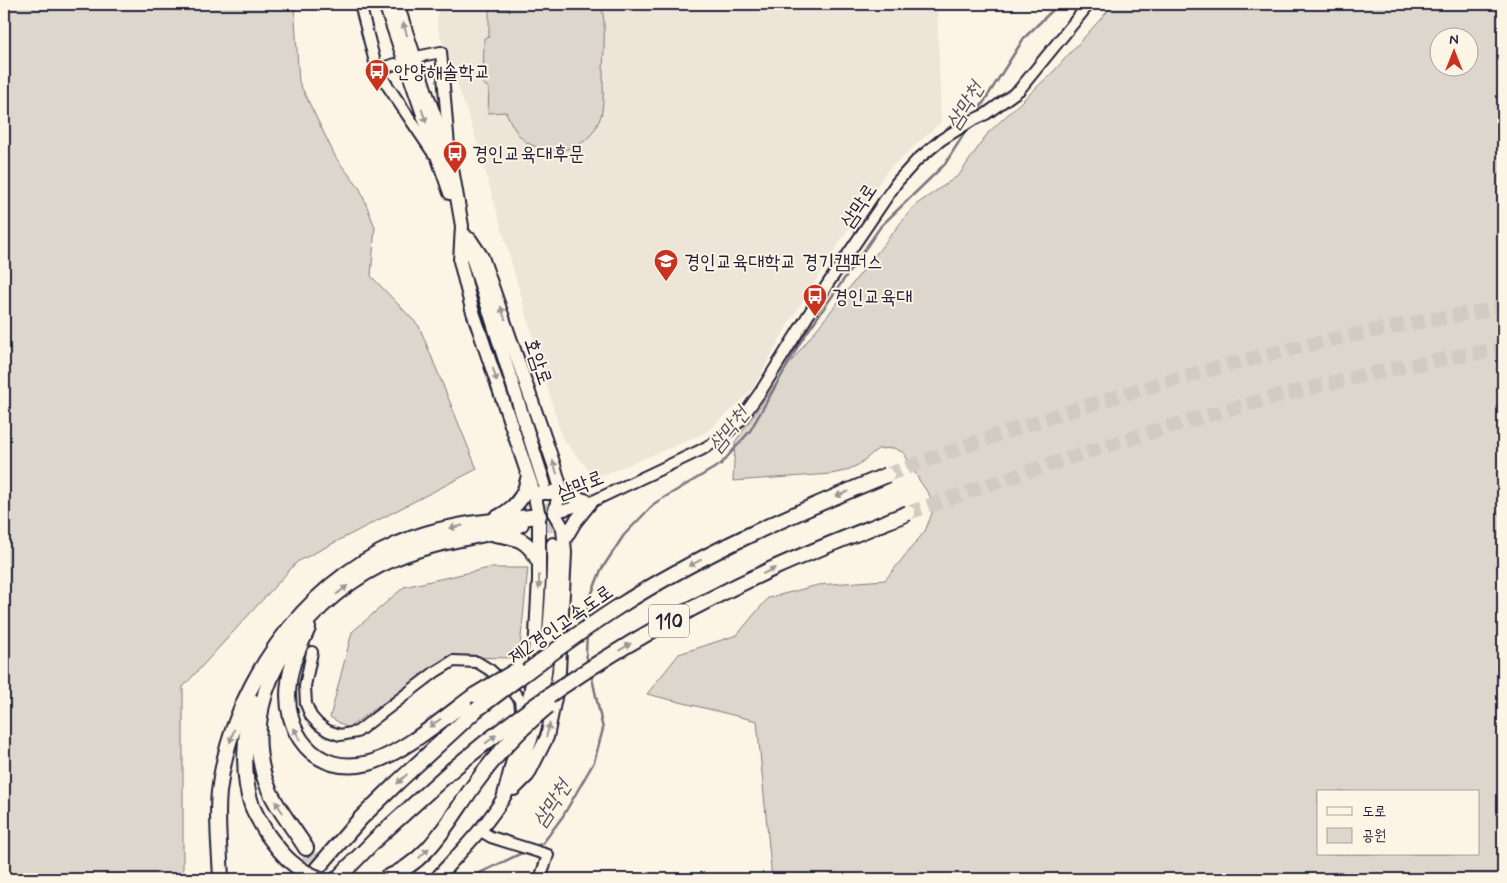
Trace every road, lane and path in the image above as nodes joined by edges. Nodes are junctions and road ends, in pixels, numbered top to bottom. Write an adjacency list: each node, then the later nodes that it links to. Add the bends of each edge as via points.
1 (360, 4): 7 (street)
2 (385, 4): 8 (main road, 호암로, one-way to 8)
3 (397, 4): 8 (main road, 호암로, one-way to 3)
4 (1089, 4): 15 (street, 삼막로, via 1019,90 941,140 897,182 739,422 720,439 700,450)
5 (421, 56): 8 (street, via 441,52)
6 (395, 64): 7 (street)
7 (377, 70): 8 (street)
8 (445, 160): 9 (main road, 호암로)
9 (462, 226): 11 (main road, 호암로, one-way to 11, via 460,261 472,309); 12 (main road, 호암로); 13 (main road, 호암로, one-way to 9, via 501,307 482,257)
10 (887, 475): 26 (highway, 제2경인고속도로 / 110, one-way to 26, bridge, via 712,554 618,607)
11 (528, 480): 14 (main road, 호암로); 19 (highway, via 525,492 512,508)
12 (544, 483)
13 (561, 489): 14 (main road, via 550,494); 15 (main road); 16 (main road)
14 (534, 493): 18 (main road, 호암로)
15 (591, 502): 16 (street, 삼막로); 20 (main road)
16 (554, 513): 18 (main road, 삼막로); 20 (main road, 삼막로)
17 (908, 513): 29 (highway, 110, one-way to 17, bridge, via 669,621 739,585)
18 (539, 516): 19 (highway, via 513,528); 21 (main road, 삼막로)
19 (484, 528): 24 (highway, via 523,541); 25 (highway, one-way to 19, via 344,588 386,562); 28 (highway, one-way to 28, via 452,528 417,536 356,566 303,612)
20 (565, 539): 23 (main road, 삼막로)
21 (538, 543): 23 (main road, via 557,542); 24 (main road, 삼막로)
22 (553, 544): 31 (main road, 삼막로, via 543,696 534,734)
23 (565, 553): 31 (main road, 삼막로, one-way to 23, via 528,775 546,737 556,698)
24 (538, 560): 30 (main road, 삼막로, one-way to 30, via 534,670)
25 (314, 616): 26 (highway, one-way to 25, bridge, via 475,695 390,754 360,765 339,765 310,752 300,741 288,709 291,670); 33 (highway, one-way to 25, via 275,803 268,786 260,757 259,726 269,680 295,636)
26 (572, 638): 35 (highway, 제2경인고속도로 / 110, one-way to 35, bridge, via 476,710 361,818)
27 (312, 652): 30 (street, via 305,686 306,704 311,716 328,732 340,735 357,732 453,661 477,662 513,691 520,700)
28 (268, 661): 34 (highway, one-way to 34, via 252,684 231,737 222,772 218,809); 36 (highway, bridge, via 258,682 247,728 246,773 252,806 281,854 302,871)
29 (580, 674): 37 (highway, 110, one-way to 29, bridge, via 376,839 453,769); 38 (highway, one-way to 29, bridge, via 421,857 487,770 526,726)
30 (522, 726): 31 (main road, 삼막로)
31 (503, 799): 32 (main road, 삼막로)
32 (479, 830): 39 (main road, 삼막로); 40 (street, via 548,855)
33 (306, 848)
34 (221, 879)
35 (308, 879)
36 (321, 879)
37 (338, 879)
38 (384, 879)
39 (436, 879)
40 (540, 879)

